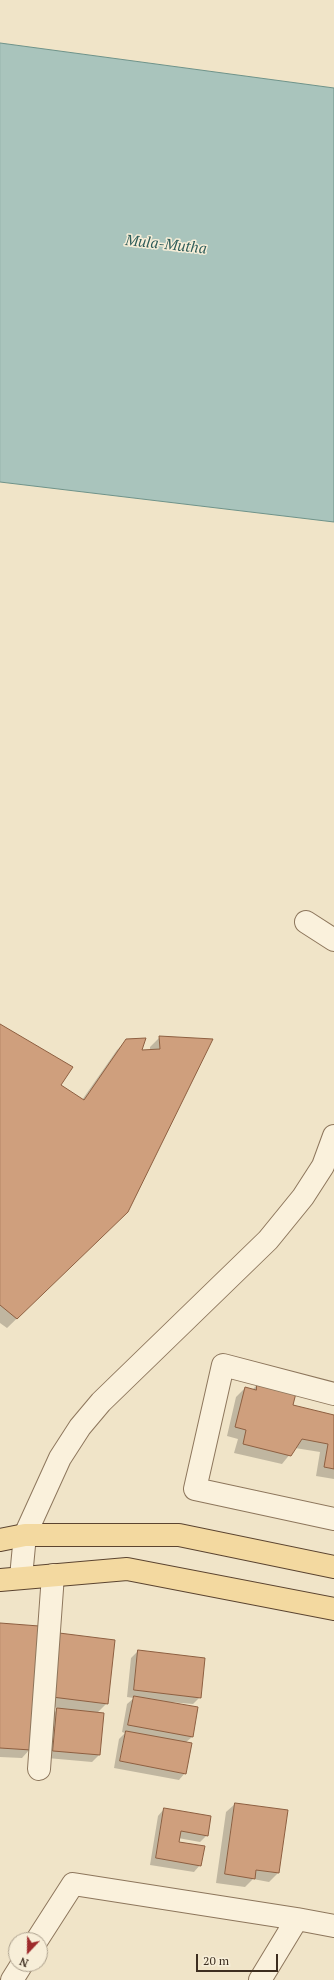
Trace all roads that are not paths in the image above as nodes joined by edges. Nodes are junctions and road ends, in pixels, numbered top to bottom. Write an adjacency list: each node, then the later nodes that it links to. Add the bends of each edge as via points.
1 (306, 922): 2 (street)
2 (334, 940)
3 (334, 1136): 6 (street, via 323,1166 303,1197 268,1240 101,1402 80,1427 60,1458)
4 (334, 1394): 5 (street, via 223,1365 195,1489)
5 (334, 1519)
6 (25, 1535): 7 (main road); 8 (main road, via 179,1535); 10 (street)
7 (0, 1540)
8 (334, 1567)
9 (53, 1575): 10 (main road); 12 (main road, via 127,1569); 13 (street)
10 (21, 1577): 11 (main road)
11 (0, 1580)
12 (334, 1609)
13 (39, 1769)
14 (297, 1919): 15 (street); 16 (street, via 73,1884); 17 (street)
15 (334, 1926)
16 (42, 1932)
17 (260, 1980)

